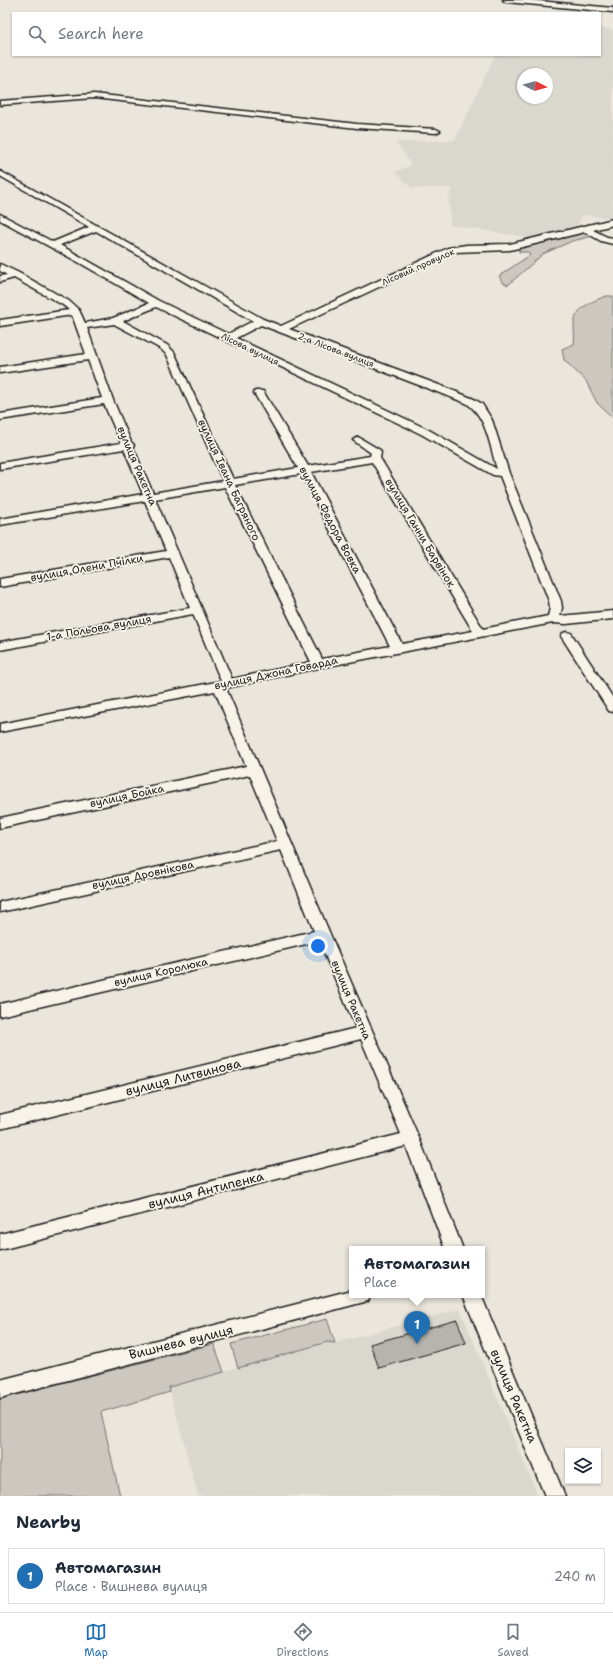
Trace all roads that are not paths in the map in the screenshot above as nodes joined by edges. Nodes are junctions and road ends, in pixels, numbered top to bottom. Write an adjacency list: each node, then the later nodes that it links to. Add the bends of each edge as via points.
1 (506, 0): 2 (street)
2 (613, 10)
3 (0, 103): 4 (street, via 94,96 357,126)
4 (436, 131)
5 (0, 173): 8 (street, 2-а Лісова вулиця)
6 (0, 217): 11 (street, Лісова вулиця)
7 (613, 222): 9 (street, Лісовий провулок)
8 (96, 228): 11 (street); 18 (street, 2-а Лісова вулиця)
9 (586, 229): 10 (street, via 600,237); 21 (street, Лісовий провулок, via 510,247 469,247 452,250)
10 (613, 240)
11 (52, 245): 15 (street, Лісова вулиця)
12 (0, 267): 13 (street, вулиця Ракетна)
13 (16, 275): 14 (street); 16 (street, вулиця Ракетна, via 66,303)
14 (0, 279)
15 (156, 303): 17 (street); 22 (street, Лісова вулиця)
16 (76, 312): 19 (street); 20 (street, вулиця Ракетна)
17 (115, 321): 20 (street); 34 (street, вулиця Івана Багряного, via 168,350)
18 (260, 321): 21 (street, 2-а Лісова вулиця); 22 (street)
19 (0, 323)
20 (82, 326): 23 (street, вулиця Ракетна)
21 (281, 329): 33 (street, 2-а Лісова вулиця, via 474,404 481,409 487,420)
22 (228, 338): 33 (street, Лісова вулиця, via 424,432 497,473)
23 (93, 356): 24 (street); 26 (street, вулиця Ракетна)
24 (0, 370)
25 (259, 393): 32 (street, вулиця Федора Вовка)
26 (108, 400): 27 (street); 29 (street, вулиця Ракетна)
27 (0, 417)
28 (358, 440): 30 (street, вулиця Ганни Барвінок, via 375,450)
29 (129, 445): 31 (street); 35 (street, вулиця Ракетна)
30 (375, 458): 32 (street); 42 (street, вулиця Ганни Барвінок)
31 (0, 466)
32 (304, 470): 34 (street); 45 (street, вулиця Федора Вовка)
33 (504, 473): 41 (street, 2-а Лісова вулиця, via 555,601 556,608)
34 (229, 483): 35 (street); 46 (street, вулиця Івана Багряного)
35 (150, 496): 36 (street); 37 (street, вулиця Ракетна)
36 (0, 522)
37 (174, 553): 38 (street, вулиця Олени Пчілки); 39 (street, вулиця Ракетна)
38 (0, 584)
39 (197, 610): 44 (street, 1-а Польова вулиця); 47 (street, вулиця Ракетна)
40 (613, 615): 41 (street, вулиця Джона Говарда)
41 (552, 619): 42 (street, вулиця Джона Говарда)
42 (480, 633): 45 (street, вулиця Джона Говарда)
43 (567, 636): 48 (street)
44 (0, 646)
45 (398, 649): 46 (street, вулиця Джона Говарда)
46 (318, 664): 47 (street, вулиця Джона Говарда)
47 (224, 684): 49 (street, вулиця Джона Говарда); 50 (street, вулиця Ракетна)
48 (613, 708)
49 (0, 728)
50 (255, 770): 51 (street, вулиця Бойка); 52 (street, вулиця Ракетна)
51 (0, 823)
52 (286, 844): 53 (street, вулиця Дровнікова); 54 (street, вулиця Ракетна)
53 (0, 907)
54 (323, 934): 55 (street, вулиця Королюка); 56 (street, вулиця Ракетна)
55 (0, 1010)
56 (365, 1032): 57 (street, вулиця Литвинова); 58 (street, вулиця Ракетна)
57 (0, 1122)
58 (411, 1138): 59 (street, вулиця Антипенка); 60 (street, вулиця Ракетна)
59 (0, 1242)
60 (453, 1246)
61 (350, 1298): 63 (street, Вишнева вулиця)
62 (473, 1298): 64 (street, вулиця Ракетна)
63 (0, 1389)
64 (556, 1496)

